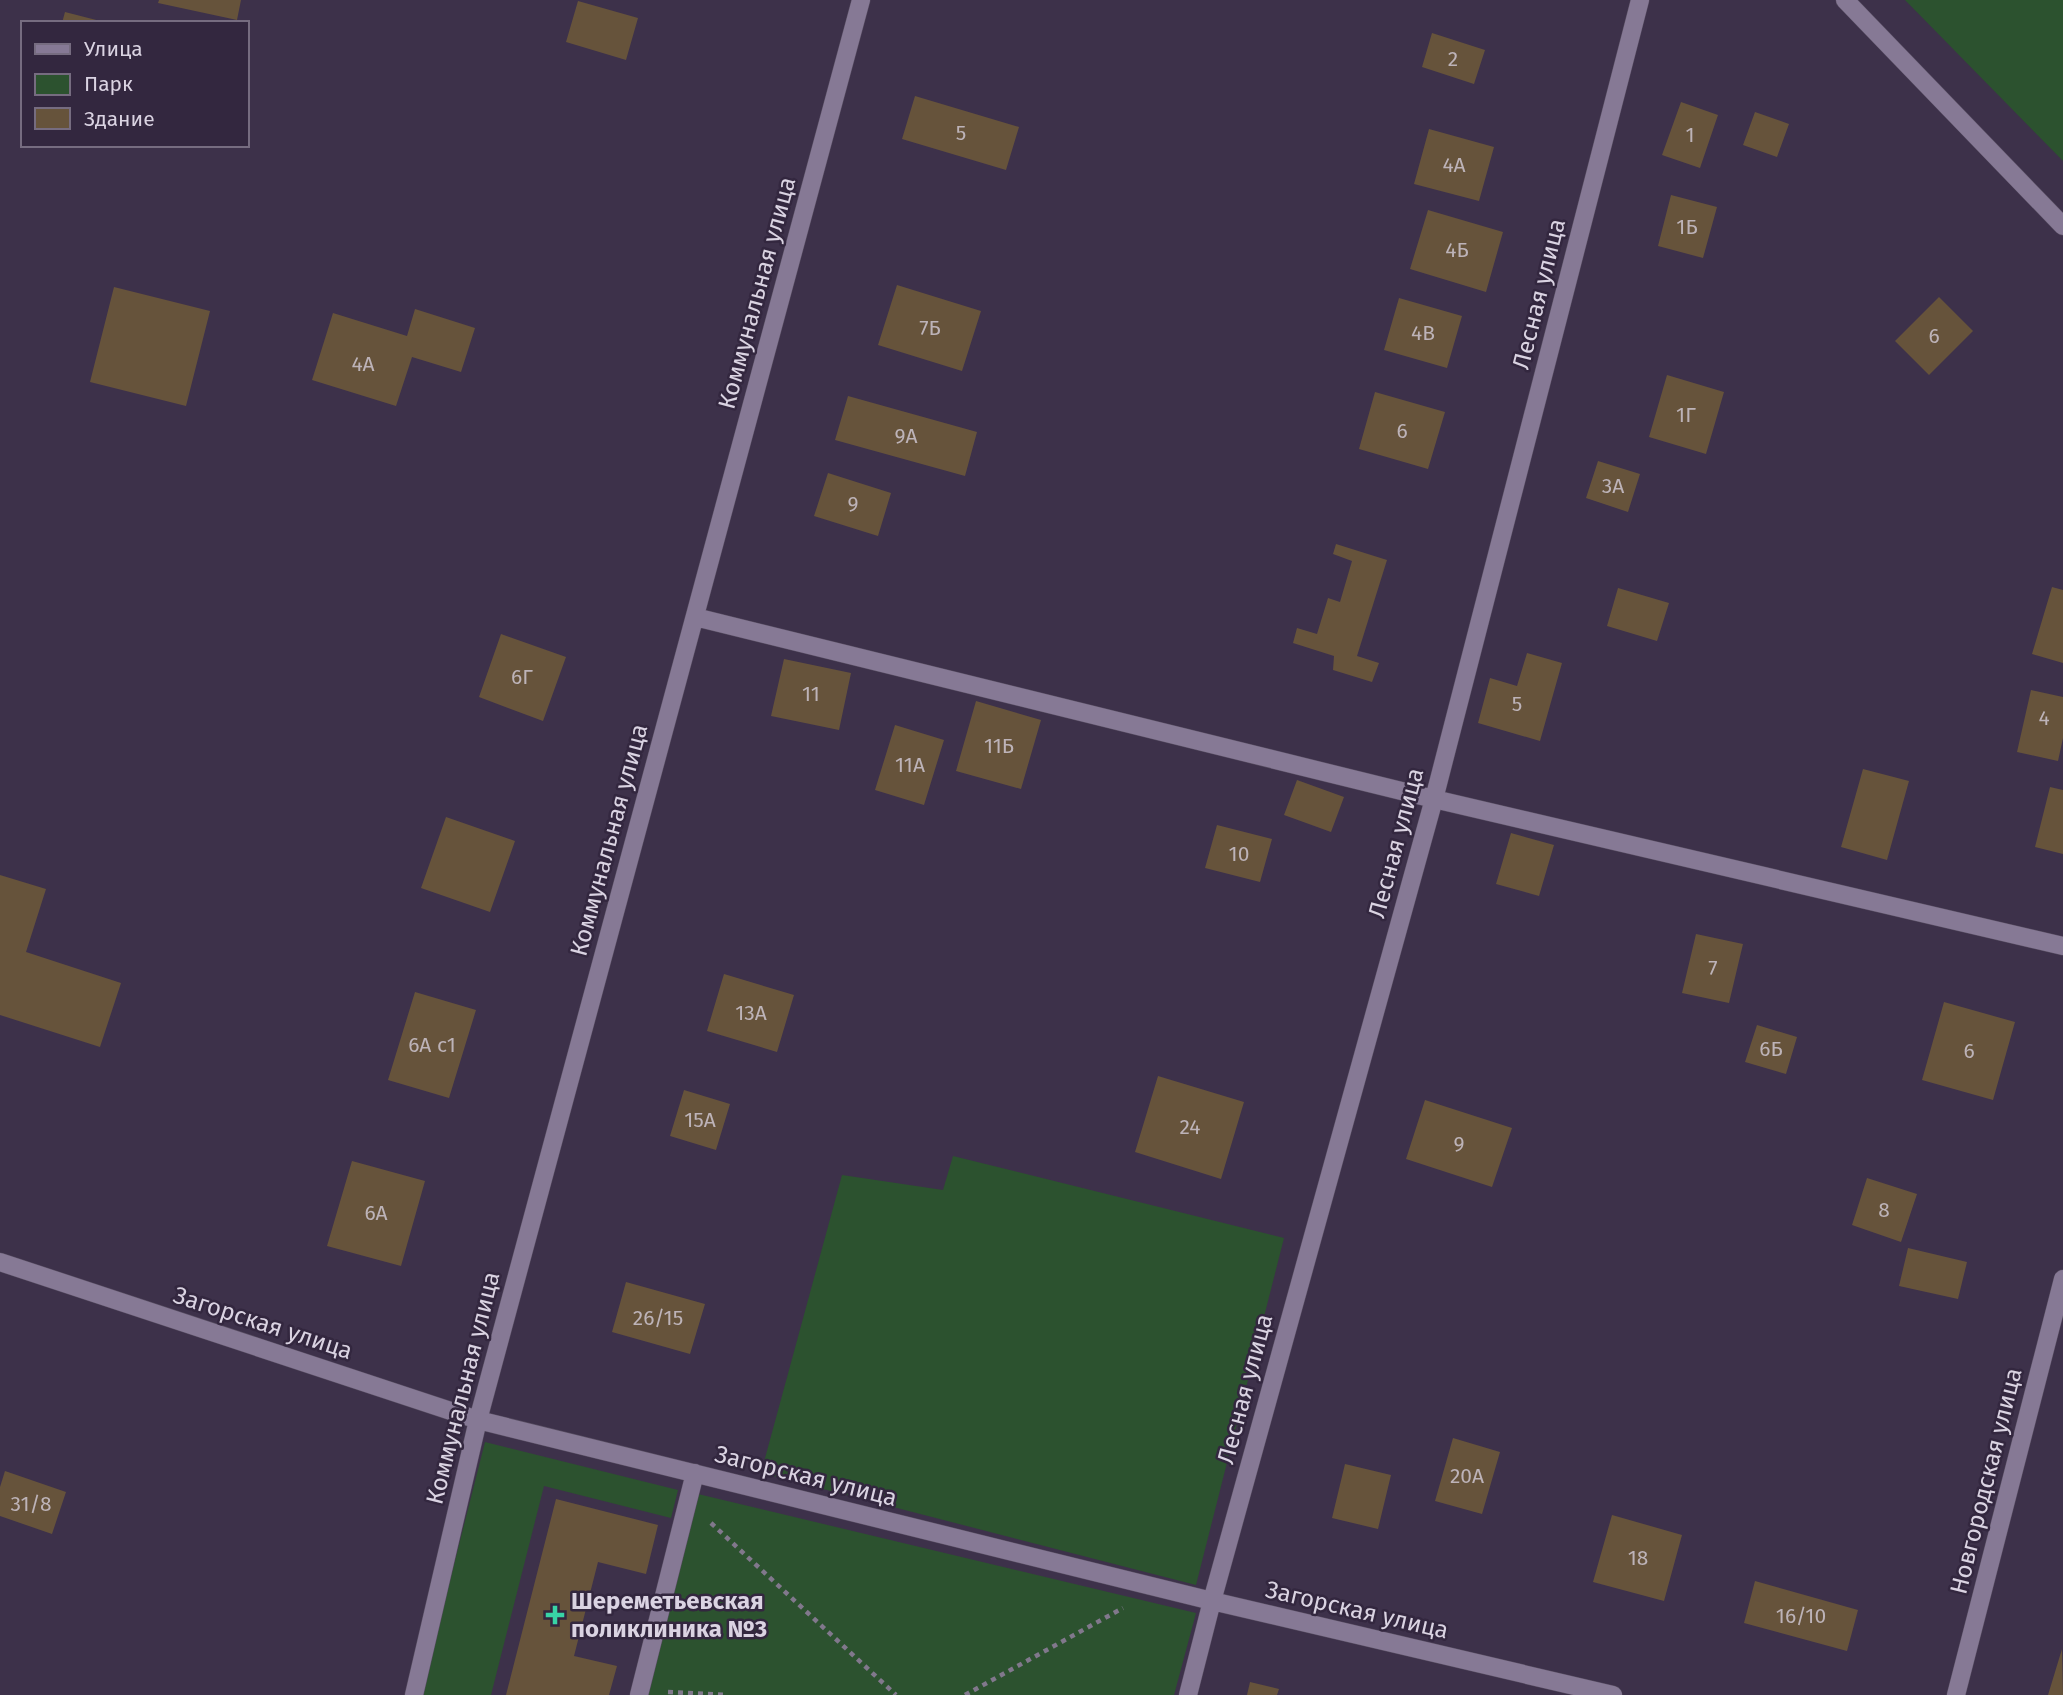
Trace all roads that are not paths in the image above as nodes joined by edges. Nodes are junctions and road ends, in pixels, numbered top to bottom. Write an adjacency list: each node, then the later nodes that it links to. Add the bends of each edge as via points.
1 (861, 0): 5 (street, Коммунальная улица)
2 (1640, 0): 6 (street, Лесная улица)
3 (1844, 0): 4 (street)
4 (2063, 226)
5 (695, 617): 6 (street); 10 (street, Коммунальная улица)
6 (1434, 799): 7 (street); 12 (street, Лесная улица)
7 (2063, 946)
8 (0, 1262): 10 (street, Загорская улица)
9 (2063, 1279): 17 (street, Новгородская улица)
10 (478, 1420): 11 (street, Загорская улица); 14 (street, Коммунальная улица)
11 (695, 1473): 12 (street, Загорская улица); 13 (street)
12 (1212, 1601): 15 (street, Лесная улица); 16 (street, Загорская улица)
13 (639, 1693)
14 (414, 1695)
15 (1188, 1695)
16 (1613, 1695)
17 (1956, 1695)

